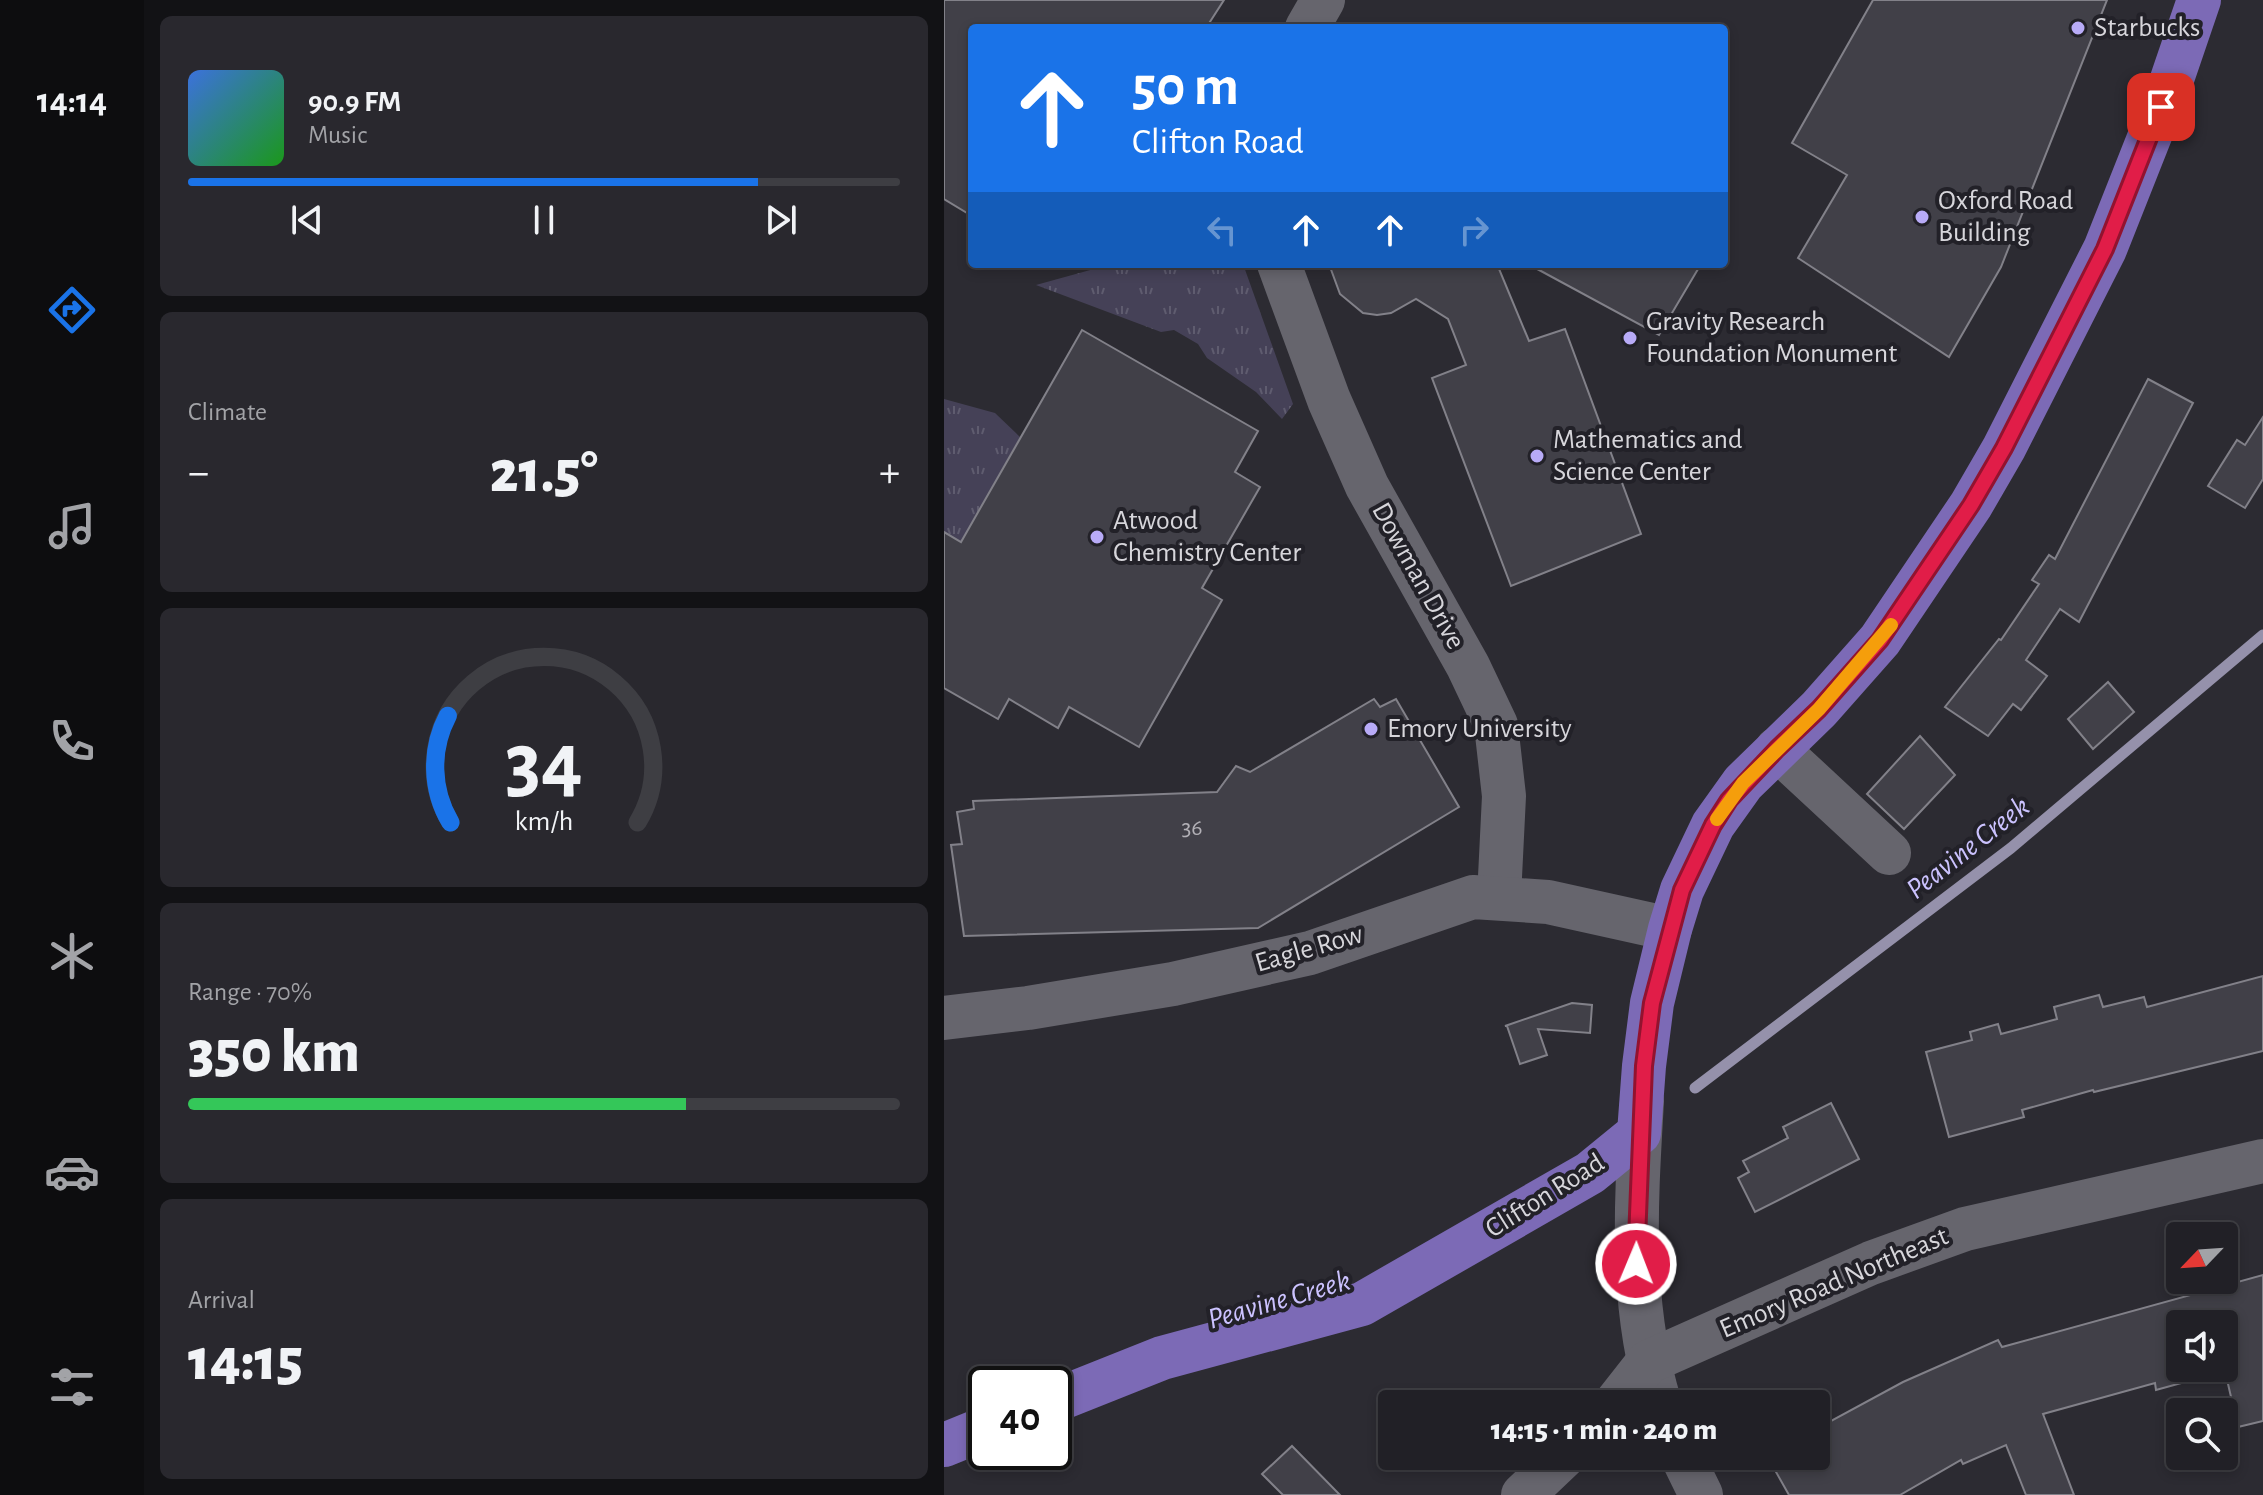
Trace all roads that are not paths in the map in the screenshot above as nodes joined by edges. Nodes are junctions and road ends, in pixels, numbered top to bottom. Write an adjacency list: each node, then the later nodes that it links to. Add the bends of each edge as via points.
1 (1323, 0): 3 (street)
2 (2199, 0): 4 (street)
3 (1309, 24)
4 (2105, 249): 6 (main road)
5 (1280, 268): 10 (street, Dowman Drive, via 1367,486 1496,725 1504,796)
6 (2004, 448): 7 (street, via 1880,640)
7 (1777, 749): 8 (street, via 1743,783); 9 (street)
8 (1713, 825): 11 (main road)
9 (1889, 853)
10 (1499, 897): 11 (street, Eagle Row); 13 (street, Eagle Row, via 1473,897 1310,953 1173,984)
11 (1676, 910): 12 (main road)
12 (1652, 1003): 14 (street)
13 (944, 1018)
14 (1644, 1066): 16 (street, via 1636,1264); 19 (main road, Clifton Road, via 1639,1133 1590,1173 1362,1304 1162,1358)
15 (2263, 1161): 16 (street, Emory Road Northeast, via 1965,1229 1871,1263)
16 (1648, 1362): 17 (street, Emory Road Northeast); 18 (street)
17 (1626, 1390)
18 (1656, 1390)
19 (1072, 1394)
20 (968, 1435): 21 (main road)
21 (944, 1445)
22 (1549, 1470): 24 (street)
23 (1689, 1470): 25 (street)
24 (1523, 1495)
25 (1701, 1495)

